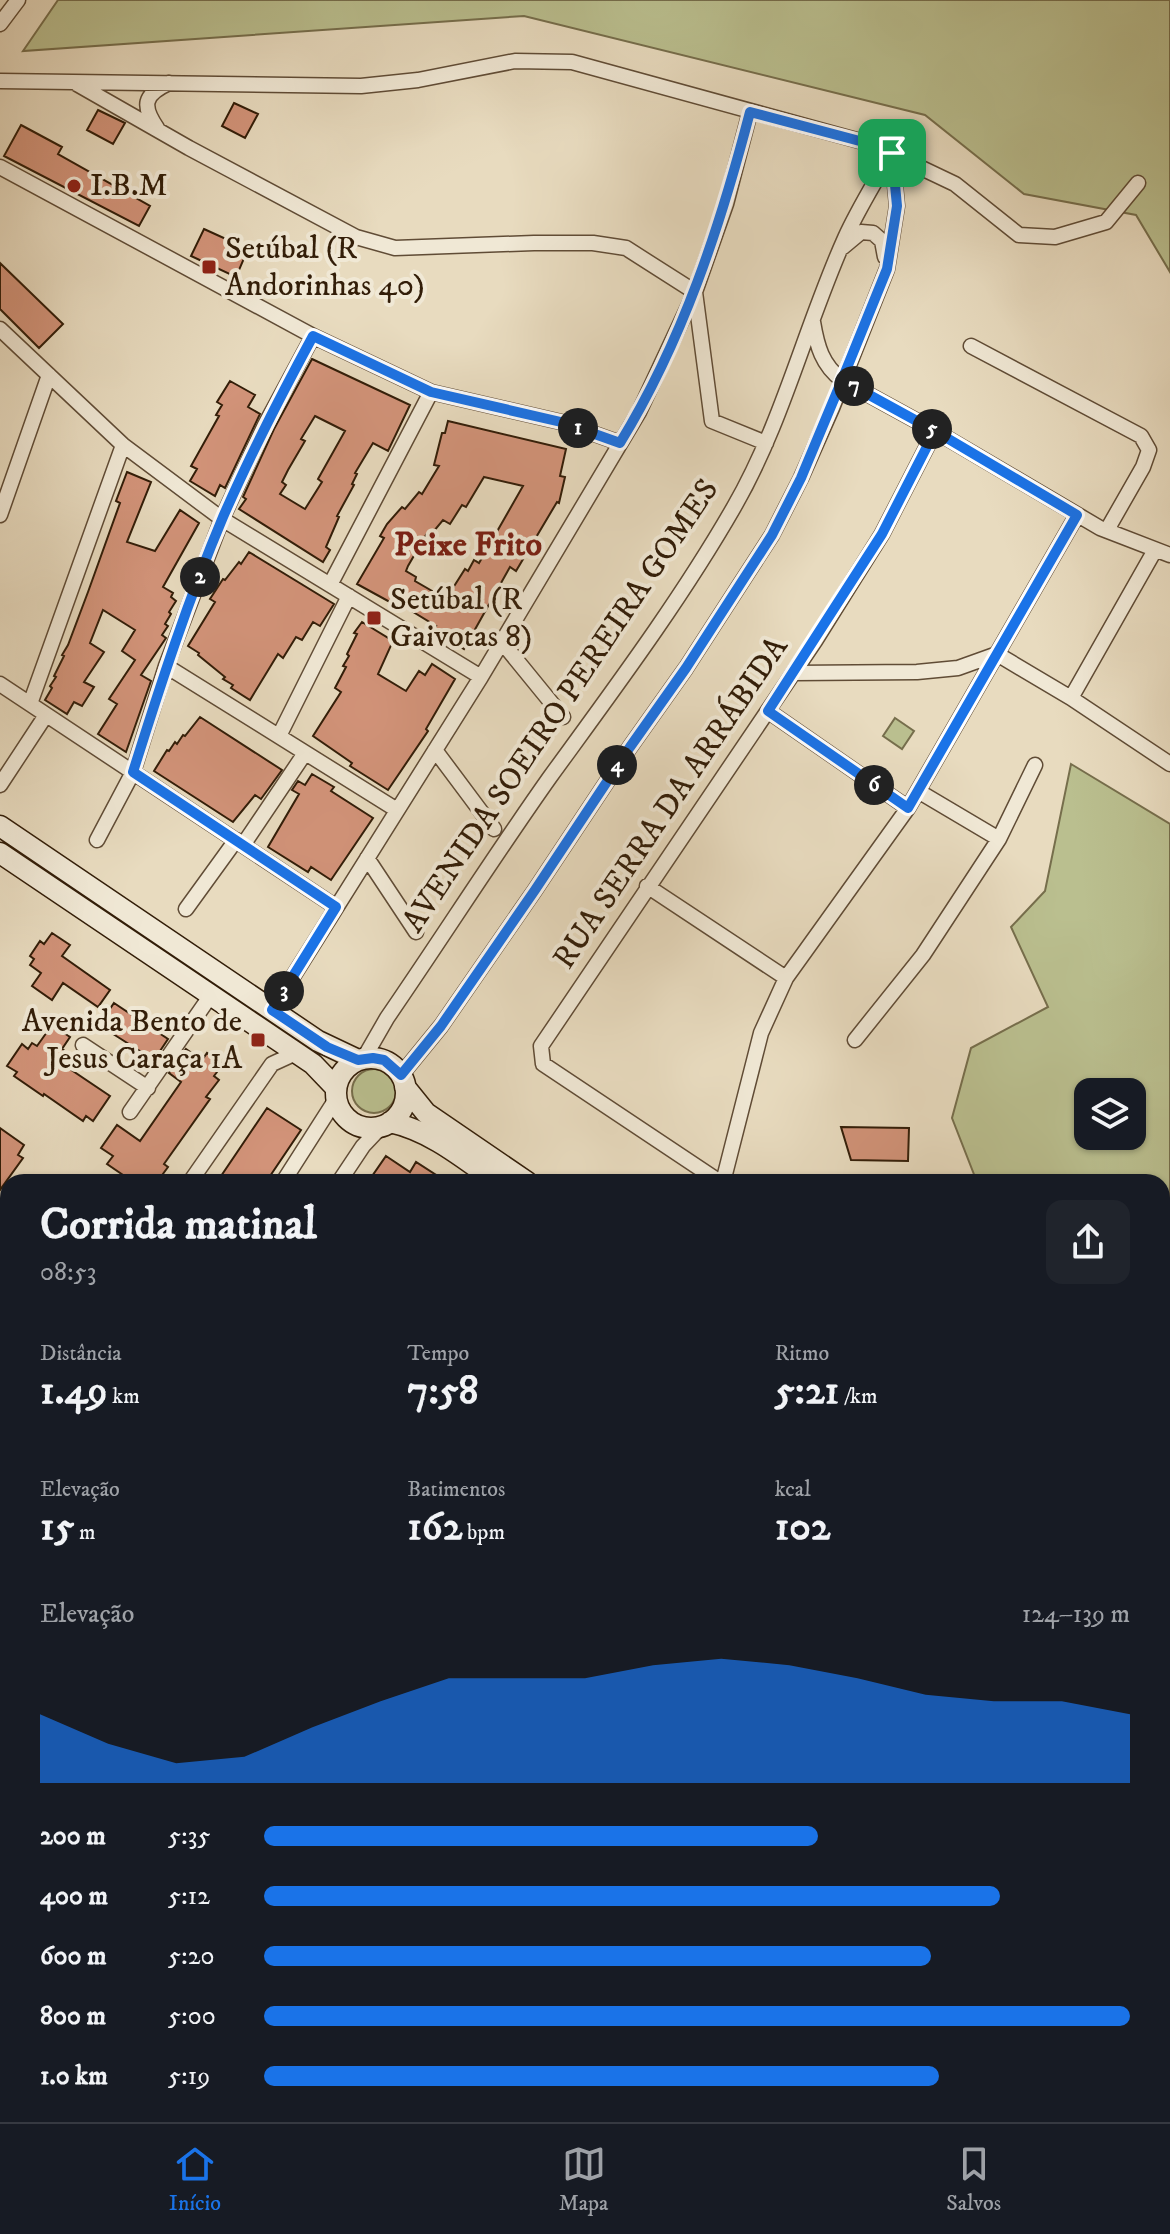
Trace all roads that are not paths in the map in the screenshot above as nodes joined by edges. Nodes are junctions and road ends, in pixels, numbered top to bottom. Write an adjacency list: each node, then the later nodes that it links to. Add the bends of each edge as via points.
1 (18, 0): 2 (street)
2 (0, 24)
3 (0, 81): 4 (street)
4 (73, 81): 5 (street); 7 (street)
5 (169, 83): 6 (street, via 361,86 515,61 572,62); 7 (street, via 147,101 147,113)
6 (750, 112): 8 (street); 13 (street)
7 (158, 130): 13 (street, via 356,237 395,248 615,246)
8 (892, 153): 10 (street, via 955,184 1019,235 1055,237 1106,222); 11 (street, AVENIDA SOEIRO PEREIRA GOMES); 12 (street, via 897,206)
9 (0, 167): 16 (street)
10 (1138, 183)
11 (840, 250): 12 (street, via 861,232 873,233 882,241); 14 (street, AVENIDA SOEIRO PEREIRA GOMES)
12 (887, 269): 19 (street)
13 (695, 292): 22 (street); 23 (street, via 712,421)
14 (813, 318): 19 (street, via 824,362); 23 (street, AVENIDA SOEIRO PEREIRA GOMES)
15 (0, 329): 18 (street)
16 (313, 336): 20 (street); 27 (street)
17 (971, 346): 28 (street, via 1141,436 1149,450)
18 (49, 375): 24 (street); 25 (street)
19 (842, 380): 21 (street); 72 (street, via 772,535)
20 (431, 392): 22 (street, via 561,422); 31 (street)
21 (935, 431): 26 (street); 36 (street, RUA SERRA DA ARRÁBIDA, via 882,534)
22 (620, 443): 33 (street)
23 (766, 443): 71 (street, AVENIDA SOEIRO PEREIRA GOMES, via 735,506 677,598)
24 (123, 445): 27 (street); 40 (street)
25 (0, 515)
26 (1077, 515): 28 (street); 34 (street)
27 (222, 519): 31 (street); 35 (street)
28 (1107, 530): 29 (street)
29 (1155, 550): 30 (street); 39 (street)
30 (1170, 555)
31 (330, 585): 32 (street)
32 (349, 596): 37 (street); 44 (street)
33 (501, 641): 37 (street); 43 (street)
34 (997, 654): 36 (street, via 958,668 917,672); 39 (street); 51 (street)
35 (166, 666): 44 (street); 49 (street)
36 (794, 673): 41 (street, RUA SERRA DA ARRÁBIDA)
37 (481, 677): 45 (street)
38 (0, 684): 40 (street)
39 (1071, 698): 47 (street)
40 (30, 704): 42 (street)
41 (768, 711): 52 (street); 61 (street, RUA SERRA DA ARRÁBIDA)
42 (46, 715): 49 (street); 50 (street)
43 (563, 717)
44 (279, 736): 46 (street)
45 (435, 750): 53 (street); 55 (street)
46 (305, 753): 53 (street); 58 (street)
47 (1170, 764)
48 (1035, 765): 56 (street)
49 (133, 772): 57 (street); 58 (street)
50 (0, 785)
51 (918, 791): 52 (street); 56 (street)
52 (908, 808): 65 (street)
53 (397, 810): 60 (street)
54 (0, 826): 67 (main road)
55 (494, 829)
56 (999, 839): 68 (street, via 923,955)
57 (97, 840)
58 (240, 843): 62 (street); 63 (street)
59 (0, 853): 66 (main road)
60 (367, 858): 62 (street); 64 (street)
61 (647, 886): 65 (street); 82 (street, RUA SERRA DA ARRÁBIDA, via 541,1046 543,1064)
62 (336, 907): 67 (street)
63 (186, 909)
64 (416, 932)
65 (786, 978): 83 (street, via 761,1033)
66 (211, 995): 70 (main road); 73 (street)
67 (272, 1010): 71 (main road, via 327,1047)
68 (855, 1040)
69 (83, 1045): 73 (street)
70 (296, 1053): 74 (main road, via 313,1064); 77 (street, via 272,1064)
71 (361, 1059): 72 (main road, via 384,1060); 74 (main road, AVENIDA SOEIRO PEREIRA GOMES, via 347,1066)
72 (403, 1081): 76 (main road, via 400,1113); 81 (main road, via 426,1113)
73 (148, 1088): 75 (street)
74 (336, 1093): 76 (main road, via 347,1119 369,1128); 78 (street, AVENIDA SOEIRO PEREIRA GOMES)
75 (130, 1112)
76 (386, 1124): 79 (street); 80 (main road, via 413,1127)
77 (196, 1174)
78 (288, 1174)
79 (344, 1174)
80 (486, 1174)
81 (515, 1174)
82 (709, 1174)
83 (723, 1174)

